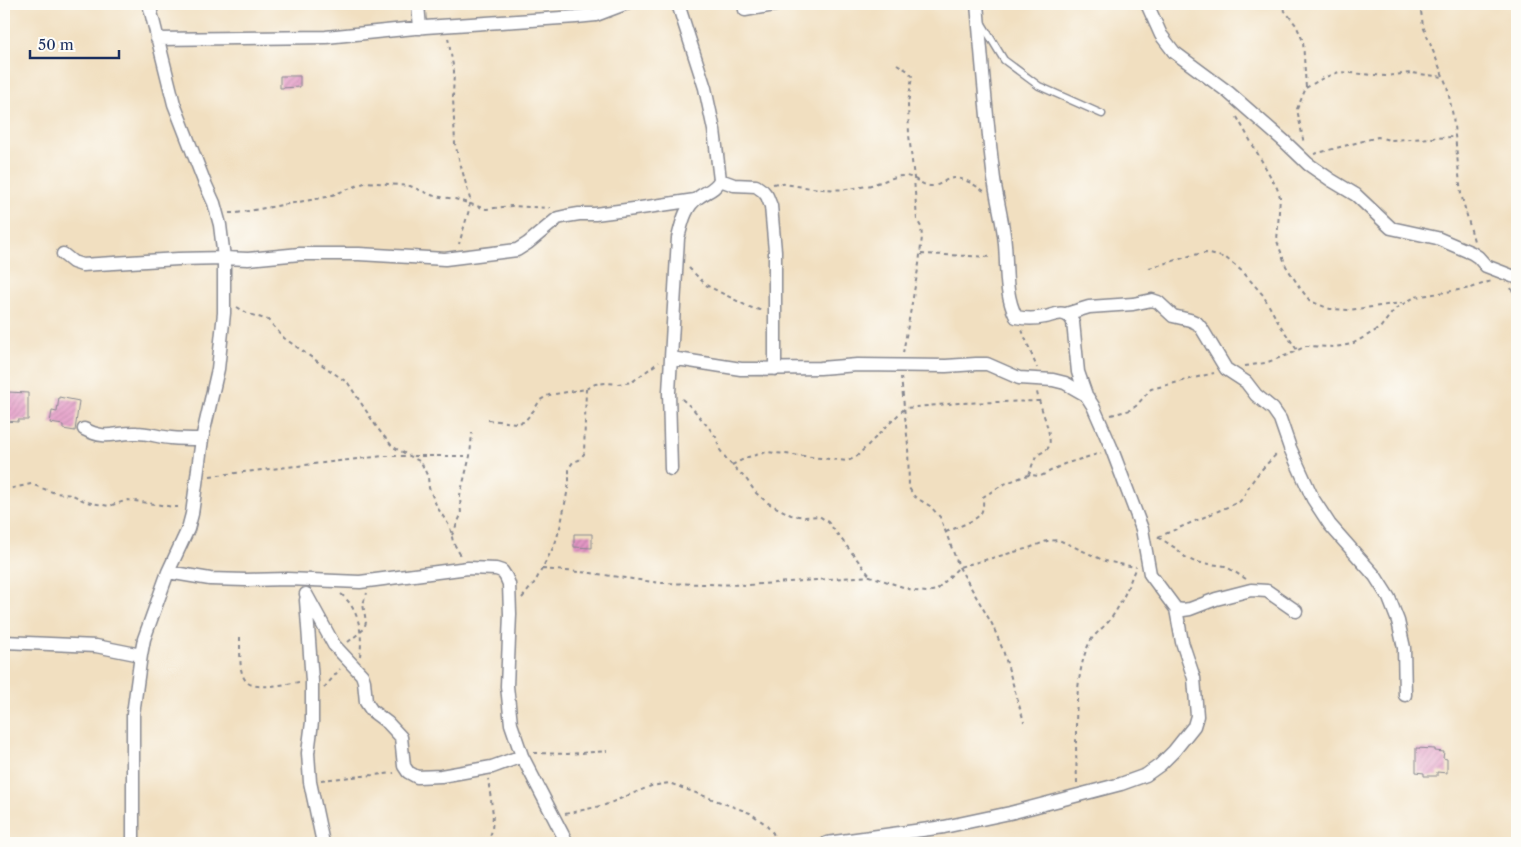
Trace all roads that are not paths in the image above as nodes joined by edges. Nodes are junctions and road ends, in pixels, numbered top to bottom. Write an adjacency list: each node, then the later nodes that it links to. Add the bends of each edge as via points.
1 (149, 4): 10 (street)
2 (418, 4): 9 (street)
3 (625, 4): 9 (street, via 596,15)
4 (678, 4): 12 (street, via 705,88)
5 (780, 4): 7 (street)
6 (1147, 4): 16 (street, via 1161,35 1174,52 1228,92 1308,164 1356,195 1391,228 1437,238 1464,249 1486,266)
7 (745, 10)
8 (977, 10): 11 (lane, via 1004,60 1039,86); 17 (street, via 1010,305 1016,317 1025,319)
9 (420, 28): 10 (street, via 326,38)
10 (157, 39): 15 (street, via 174,104 220,225)
11 (1102, 114)
12 (720, 180): 13 (street, via 710,192); 19 (street, via 734,185 756,186 768,196 771,206 775,251)
13 (695, 200): 15 (street, via 558,218 517,250 456,258 359,254); 18 (street, via 683,217 678,238)
14 (63, 254): 15 (street, via 82,265)
15 (224, 258): 22 (street, via 224,313 218,369)
16 (1517, 277)
17 (1066, 314): 20 (street, via 1073,322 1078,372); 31 (street, via 1089,307 1158,302 1173,316 1197,323 1226,369 1246,382 1274,409 1313,499 1389,598 1404,648)
18 (671, 357): 19 (street, via 741,369); 23 (street)
19 (775, 369): 20 (street, via 987,364 1019,378 1065,383)
20 (1086, 395): 27 (street, via 1111,447 1142,529 1150,574)
21 (84, 429): 22 (street, via 107,436 138,432)
22 (202, 439): 24 (street, via 188,529)
23 (671, 469)
24 (168, 572): 25 (street, via 210,579); 30 (street)
25 (305, 580): 26 (street); 32 (street, via 360,582 468,568 502,571 509,584 507,686 511,724)
26 (306, 594): 32 (street, via 334,645 362,675 366,702 401,737 404,766 408,772 418,777 473,772); 34 (street, via 312,681 308,753 310,782)
27 (1176, 609): 28 (street, via 1190,609 1251,590 1266,590); 36 (street, via 1182,642 1194,678 1197,716 1194,726 1174,751 1146,775 1010,813 944,827)
28 (1296, 611)
29 (4, 642): 30 (street, via 96,646)
30 (141, 655): 33 (street, via 133,714)
31 (1405, 694)
32 (522, 756): 35 (street)
33 (133, 843)
34 (323, 843)
35 (567, 843)
36 (827, 843)

